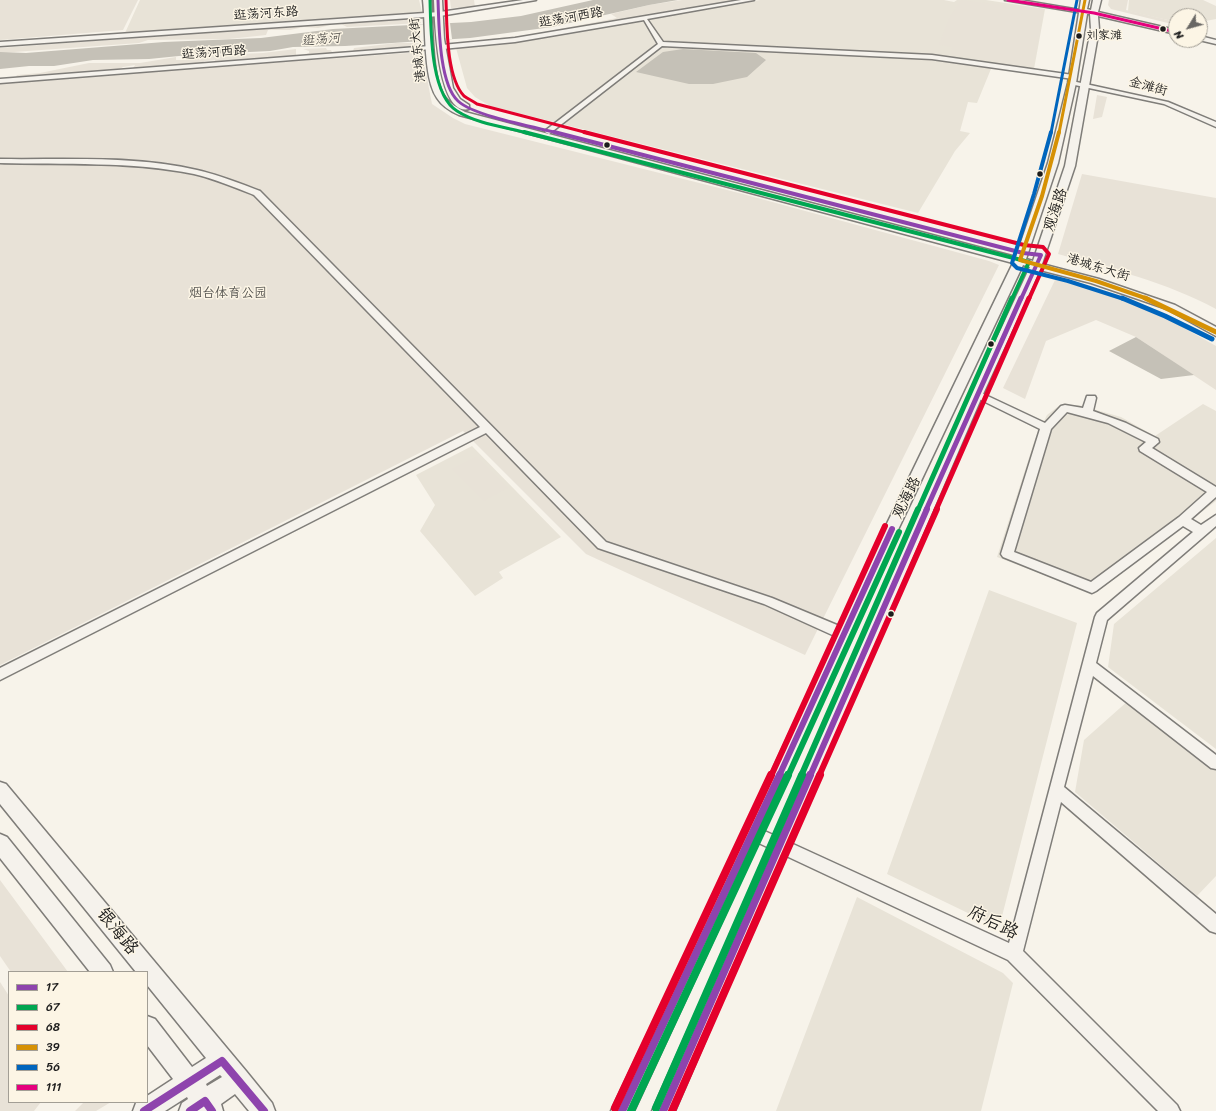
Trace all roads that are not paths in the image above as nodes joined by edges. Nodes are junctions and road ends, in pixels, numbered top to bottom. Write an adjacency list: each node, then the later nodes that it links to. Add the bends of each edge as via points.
1 (427, 0): 10 (main road, 港城东大街)
2 (438, 0): 11 (main road, 港城东大街)
3 (533, 0): 11 (street, 逛荡河东路)
4 (751, 0): 17 (street, 逛荡河西路, via 515,40)
5 (1008, 0): 8 (street)
6 (1029, 0): 8 (street)
7 (1097, 0): 9 (main road, 观海路)
8 (1084, 6): 9 (main road); 21 (main road, 观海路)
9 (1095, 11): 13 (main road); 14 (main road); 15 (main road, 观海路)
10 (429, 14): 11 (street, 逛荡河东路); 18 (street, 逛荡河东路); 19 (main road, 港城东大街)
11 (440, 14): 17 (main road, 港城东大街)
12 (646, 21): 20 (street)
13 (1132, 21): 15 (main road, via 1101,21); 16 (main road)
14 (1168, 26)
15 (1095, 29): 23 (main road, 观海路)
16 (1168, 30)
17 (441, 43): 25 (main road, 港城东大街, via 449,88 457,101 485,115)
18 (0, 44)
19 (430, 44): 22 (street, 逛荡河西路); 27 (main road, 港城东大街, via 439,96 454,109 470,117)
20 (661, 44): 21 (street, 金滩街, via 932,57); 25 (street)
21 (1072, 80): 23 (street, 金滩街); 27 (main road, 观海路, via 1053,163)
22 (0, 81)
23 (1085, 85): 24 (street, 金滩街, via 1166,103); 28 (main road, 观海路, via 1070,166)
24 (1216, 125)
25 (549, 132): 27 (main road, 港城东大街)
26 (0, 161): 34 (street, via 167,167 212,176 239,184 257,193)
27 (1022, 256): 28 (main road, 港城东大街); 38 (main road, 观海路)
28 (1039, 259): 29 (main road, 港城东大街, via 1157,292); 30 (main road, 港城东大街, via 1178,310); 31 (main road, 观海路)
29 (1216, 320)
30 (1216, 332)
31 (978, 394): 35 (street); 46 (main road, 观海路)
32 (1091, 398): 33 (street)
33 (1088, 411): 35 (street, via 1065,408); 36 (street, via 1129,428 1154,442 1144,448 1215,492)
34 (488, 428): 38 (street, via 602,546 768,601); 40 (street)
35 (1046, 428): 36 (street, via 1007,554 1092,588)
36 (1183, 520): 37 (street)
37 (1211, 525): 39 (street, via 1101,617)
38 (844, 634): 44 (main road, 观海路)
39 (1090, 666): 41 (street); 42 (street)
40 (0, 674)
41 (1216, 763)
42 (1056, 789): 47 (street); 48 (street)
43 (0, 790): 51 (main road, 银海路)
44 (753, 832): 46 (street, 府后路); 57 (main road, 观海路)
45 (0, 843): 49 (main road)
46 (780, 845): 48 (street, 府后路); 58 (main road, 观海路)
47 (1216, 925)
48 (1014, 954): 59 (street, 府后路)
49 (102, 971)
50 (148, 1028): 53 (main road)
51 (222, 1061): 52 (main road, 银海路); 53 (main road)
52 (238, 1079): 54 (main road); 56 (main road, 银海路)
53 (191, 1082): 54 (main road); 55 (main road)
54 (203, 1108)
55 (144, 1111)
56 (264, 1111)
57 (622, 1111)
58 (663, 1111)
59 (1171, 1111)

